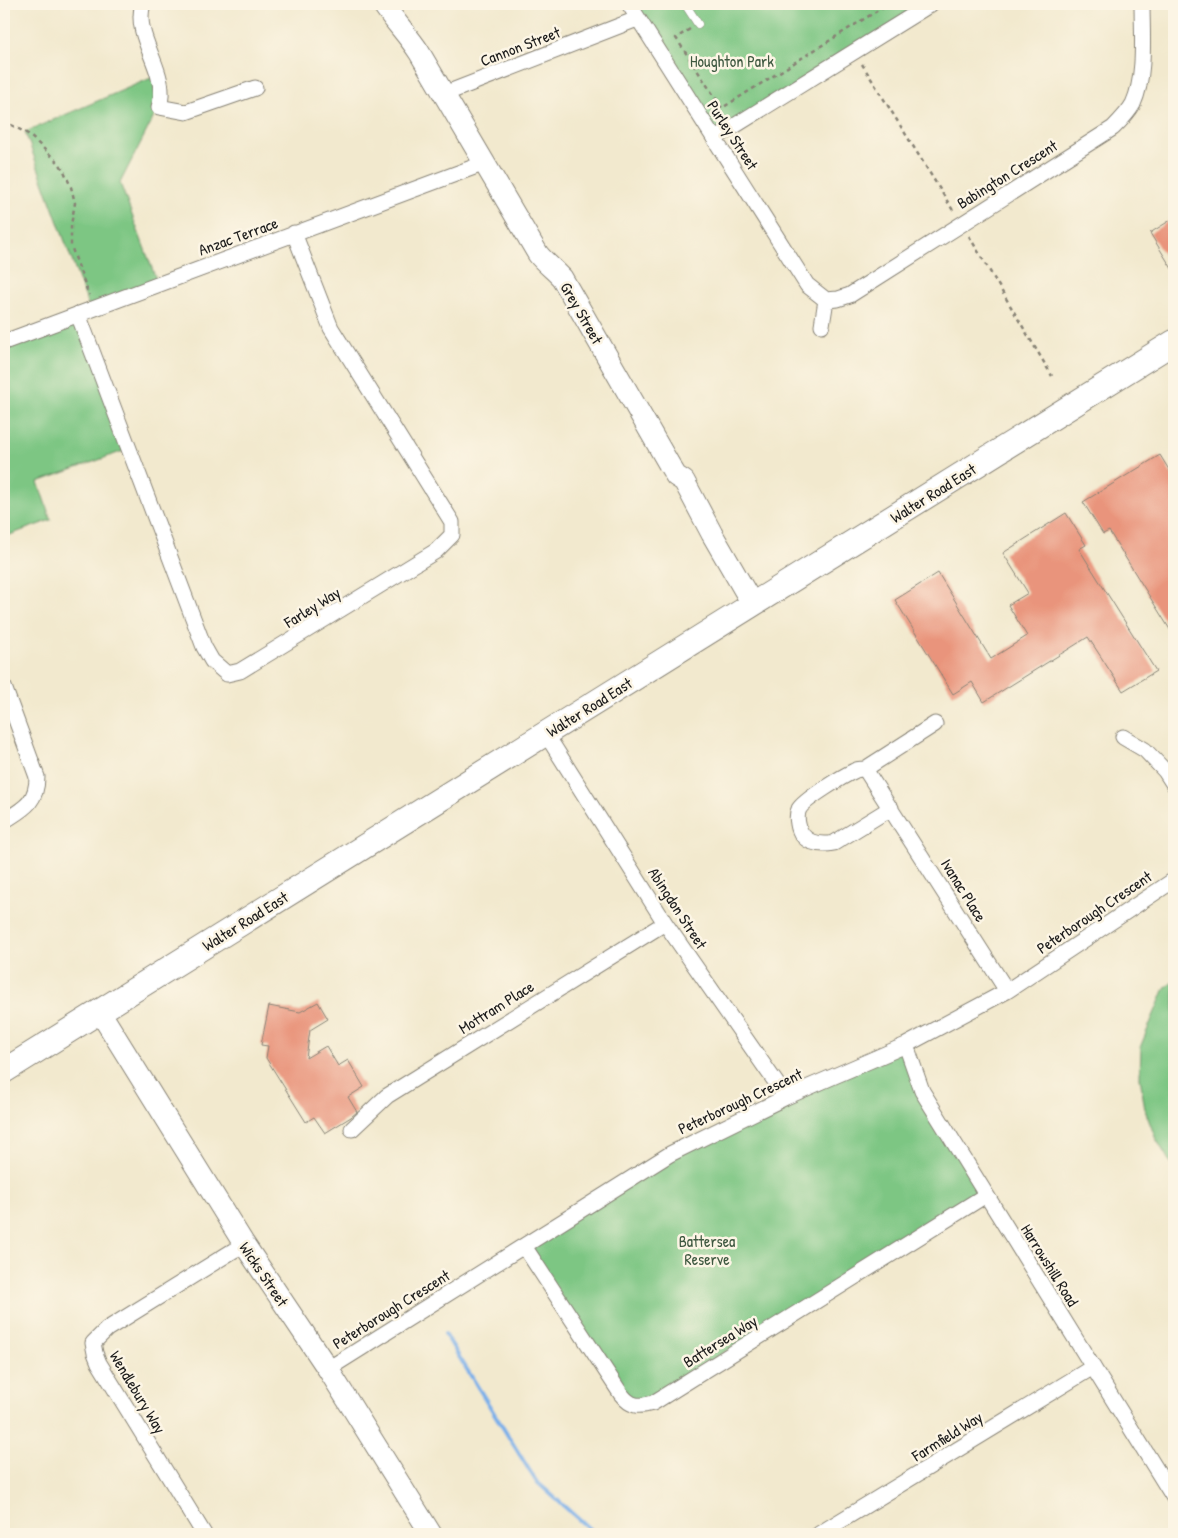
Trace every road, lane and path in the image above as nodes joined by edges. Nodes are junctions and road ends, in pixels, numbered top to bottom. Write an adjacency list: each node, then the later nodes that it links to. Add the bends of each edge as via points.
1 (143, 4): 10 (street, via 140,23 158,75 159,108 186,112)
2 (384, 4): 11 (street, Grey Street, via 410,38)
3 (629, 4): 8 (street, Purley Street)
4 (685, 4): 9 (lane)
5 (888, 4): 9 (path, via 722,108 676,38)
6 (931, 4): 13 (street)
7 (1142, 4): 17 (street, Babington Crescent, via 1138,89 1132,104 1113,128 850,295)
8 (637, 19): 11 (street, Cannon Street); 13 (street, Purley Street)
9 (698, 24)
10 (255, 88)
11 (444, 94): 14 (street, Grey Street)
12 (4, 121): 16 (path, via 28,134 64,171 75,203 71,246)
13 (715, 138): 17 (street, Purley Street, via 807,285)
14 (485, 163): 15 (street, Anzac Terrace); 22 (street, Grey Street, via 538,254 562,278 676,476 684,481)
15 (294, 233): 18 (street, Anzac Terrace); 18 (street, Farley Way, via 331,328 452,522 452,534 436,551 240,672 228,674 212,661 204,647)
16 (91, 300)
17 (826, 300): 19 (street)
18 (78, 314): 20 (street, Anzac Terrace)
19 (822, 325)
20 (4, 342)
21 (1174, 342): 22 (main road, Walter Road East)
22 (753, 604): 25 (main road, Walter Road East)
23 (4, 687): 30 (street, via 37,777 37,786 26,807)
24 (935, 724): 27 (street)
25 (546, 734): 32 (street, Abingdon Street); 34 (main road, Walter Road East)
26 (1122, 737): 28 (street, via 1145,750)
27 (865, 769): 29 (street, Ivanac Place); 29 (street, via 855,770 806,801 797,817 802,836 818,844 834,843)
28 (1174, 785)
29 (891, 808): 33 (street, Ivanac Place)
30 (4, 821)
31 (1174, 880): 33 (street, Peterborough Crescent)
32 (665, 923): 37 (street, Abingdon Street); 38 (street, Mottram Place, via 386,1096)
33 (1007, 991): 35 (street, Peterborough Crescent)
34 (100, 1012): 36 (main road, Walter Road East); 40 (street, Wicks Street)
35 (906, 1045): 37 (street, Peterborough Crescent); 39 (street, Harrowshill Road, via 922,1091)
36 (4, 1072)
37 (786, 1097): 41 (street, Peterborough Crescent, via 670,1154)
38 (352, 1129)
39 (986, 1195): 41 (street, Battersea Way, via 654,1403 643,1406 627,1402 621,1394); 42 (street, Harrowshill Road)
40 (244, 1244): 43 (street, Wicks Street); 45 (street, Wendlebury Way, via 107,1329 93,1343 99,1363)
41 (524, 1246): 43 (street, Peterborough Crescent)
42 (1093, 1367): 44 (street, Harrowshill Road); 47 (street, Farmfield Way)
43 (328, 1369): 46 (street, Wicks Street)
44 (1174, 1498)
45 (204, 1534)
46 (431, 1534)
47 (819, 1534)

